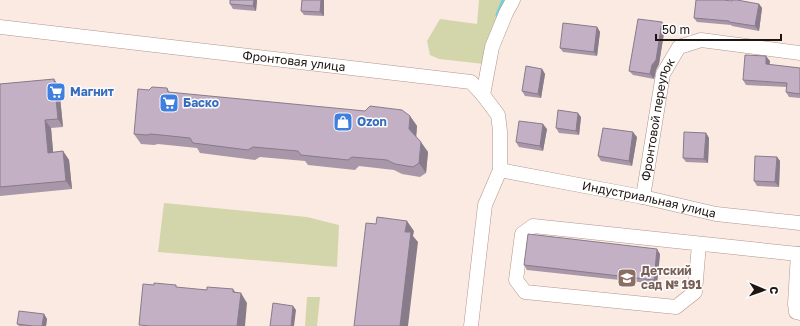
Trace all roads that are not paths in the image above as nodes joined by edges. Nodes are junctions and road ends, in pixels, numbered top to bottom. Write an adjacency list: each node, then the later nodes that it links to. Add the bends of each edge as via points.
1 (513, 0): 4 (street, via 492,47)
2 (0, 27): 4 (street, Фронтовая улица, via 471,82)
3 (800, 53): 6 (street, Фронтовой переулок, via 701,40 679,47 663,74)
4 (483, 95): 5 (street, Фронтовая улица, via 498,115)
5 (500, 170): 6 (street, Индустриальная улица); 11 (street, via 485,206)
6 (643, 197): 7 (street, Индустриальная улица, via 716,214)
7 (800, 223)
8 (700, 244): 8 (street, via 533,226 522,234 516,280 525,292 676,306 695,292); 9 (street)
9 (799, 254): 10 (street, via 795,304 796,312)
10 (800, 313)
11 (471, 326)

